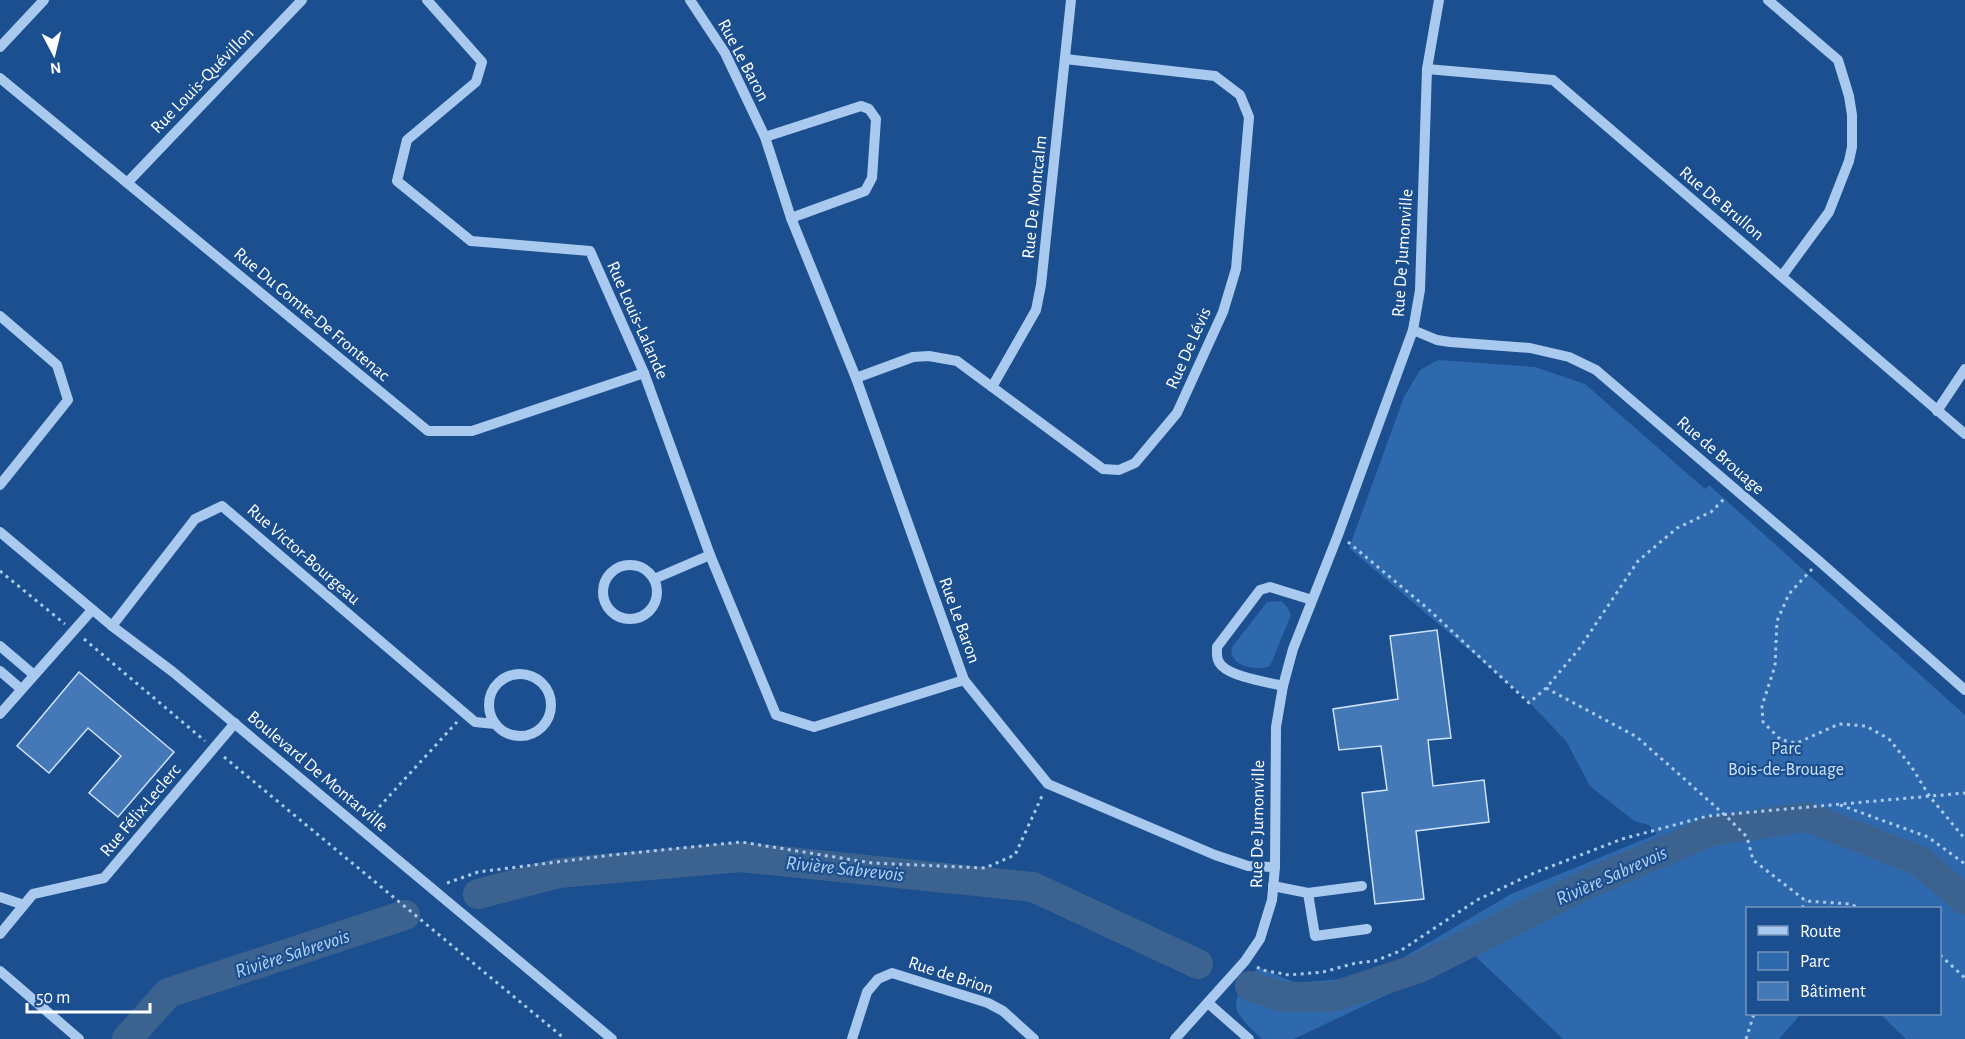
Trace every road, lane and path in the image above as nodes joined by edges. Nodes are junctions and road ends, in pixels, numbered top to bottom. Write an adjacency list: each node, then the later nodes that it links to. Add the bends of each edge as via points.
1 (44, 0): 8 (street)
2 (302, 0): 13 (street, Rue Louis-Quévillon)
3 (427, 0): 19 (street, Rue Louis-Lalande, via 482,62 476,82 407,140 397,181 471,241 590,251)
4 (690, 0): 12 (street, Rue Le Baron, via 725,53)
5 (1071, 0): 9 (street, Rue De Montcalm)
6 (1439, 0): 10 (street, Rue De Jumonville)
7 (1768, 0): 15 (street, via 1839,60 1852,115 1849,161 1829,212)
8 (0, 47)
9 (1065, 59): 21 (street, Rue De Montcalm, via 1036,310); 21 (street, Rue De Lévis, via 1215,76 1240,94 1249,117 1236,269 1223,312 1178,413 1135,462 1119,470 1104,469)
10 (1428, 69): 15 (street, Rue De Brullon, via 1553,80); 17 (street, Rue De Jumonville, via 1420,290)
11 (0, 78): 13 (street, Rue Du Comte-De Frontenac)
12 (765, 137): 14 (street, Rue Le Baron); 14 (street, via 861,106 876,119 872,178 865,191)
13 (127, 183): 19 (street, Rue Du Comte-De Frontenac, via 428,431 472,431)
14 (791, 218): 20 (street, Rue Le Baron)
15 (1782, 276): 22 (street, Rue De Brullon)
16 (0, 316): 24 (street, via 57,364 68,399)
17 (1413, 330): 25 (street, Rue de Brouage, via 1437,340 1530,348 1569,357 1596,370); 27 (street, Rue De Jumonville)
18 (1965, 369): 22 (street)
19 (644, 373): 28 (street, Rue Louis-Lalande)
20 (856, 378): 21 (street, Rue De Lévis, via 913,357 929,356 957,361); 39 (street, Rue Le Baron)
21 (992, 387)
22 (1937, 411): 23 (street, Rue De Brullon)
23 (1965, 434)
24 (0, 485)
25 (1735, 488): 29 (street, Rue de Brouage); 41 (path, via 1711,512 1677,528 1638,561 1579,649)
26 (0, 532): 33 (street, Boulevard De Montarville)
27 (1338, 535): 32 (street, Rue De Jumonville); 41 (path, via 1427,608 1529,703)
28 (710, 555): 31 (street); 39 (street, Rue Louis-Lalande, via 776,715 814,727)
29 (1820, 561): 43 (street, Rue de Brouage); 51 (path, via 1789,594 1777,621 1775,666 1762,706 1763,722 1781,740 1797,743 1839,724 1866,726 1889,739)
30 (0, 571): 35 (path)
31 (654, 579): 31 (street, via 632,564 614,569 603,584 604,602 609,610 624,618 641,616 654,605)
32 (1312, 600): 40 (street, Rue De Jumonville); 40 (street, via 1270,587 1260,590 1217,647 1222,667)
33 (92, 610): 34 (street, Boulevard De Montarville); 35 (street)
34 (112, 626): 45 (street, Rue Victor-Bourgeau, via 195,519 222,506); 46 (street, Boulevard De Montarville)
35 (73, 631): 38 (street); 48 (path)
36 (0, 646): 38 (street)
37 (0, 671): 42 (street)
38 (34, 675): 42 (street)
39 (964, 680): 49 (street, Rue Le Baron)
40 (1283, 686): 57 (street, Rue De Jumonville, via 1276,727)
41 (1546, 688): 53 (path, via 1637,737)
42 (21, 689): 44 (street)
43 (1965, 690)
44 (0, 714)
45 (465, 714): 47 (street, Rue Victor-Bourgeau, via 475,722); 54 (path)
46 (235, 723): 48 (street, Rue Félix-Leclerc); 54 (street, Boulevard De Montarville)
47 (495, 724): 47 (street, Rue Victor-Bourgeau, via 488,705 502,679 512,674 541,681 551,699 548,720 542,728 523,736 503,731)
48 (214, 748): 64 (street, Rue Félix-Leclerc, via 104,878 33,894); 76 (path)
49 (1048, 784): 57 (street, Rue Le Baron, via 1215,855 1248,866); 60 (path, via 1015,855 985,868 872,863 741,842 478,872)
50 (1965, 793): 51 (path)
51 (1930, 797): 52 (path); 55 (path)
52 (1839, 805): 53 (path); 56 (path, via 1928,837)
53 (1725, 815): 63 (path, via 1747,837 1753,860); 70 (path, via 1622,839 1534,873 1478,900 1400,951 1375,961 1289,975 1262,970)
54 (360, 828): 60 (street, Boulevard De Montarville)
55 (1965, 839)
56 (1965, 864)
57 (1275, 867): 58 (street, Rue De Jumonville)
58 (1273, 886): 61 (street); 70 (street, Rue De Jumonville, via 1260,939)
59 (1362, 886): 61 (street)
60 (433, 888): 77 (street, Boulevard De Montarville)
61 (1308, 893): 67 (street, via 1315,936)
62 (0, 897): 64 (street)
63 (1806, 901): 65 (path); 66 (path)
64 (24, 905): 68 (street, Rue Félix-Leclerc)
65 (1803, 907)
66 (1855, 907)
67 (1367, 929)
68 (0, 934)
69 (1941, 956): 72 (path)
70 (1245, 961): 73 (street, Rue De Jumonville)
71 (0, 971): 75 (street)
72 (1965, 978)
73 (1208, 1003): 80 (street, Rue De Jumonville); 81 (street)
74 (1754, 1015): 82 (path)
75 (79, 1039)
76 (565, 1039)
77 (612, 1039)
78 (852, 1039): 79 (street, Rue de Brion, via 867,992 878,979 892,973 988,1003)
79 (1034, 1039)
80 (1176, 1039)
81 (1248, 1039)
82 (1746, 1039)

